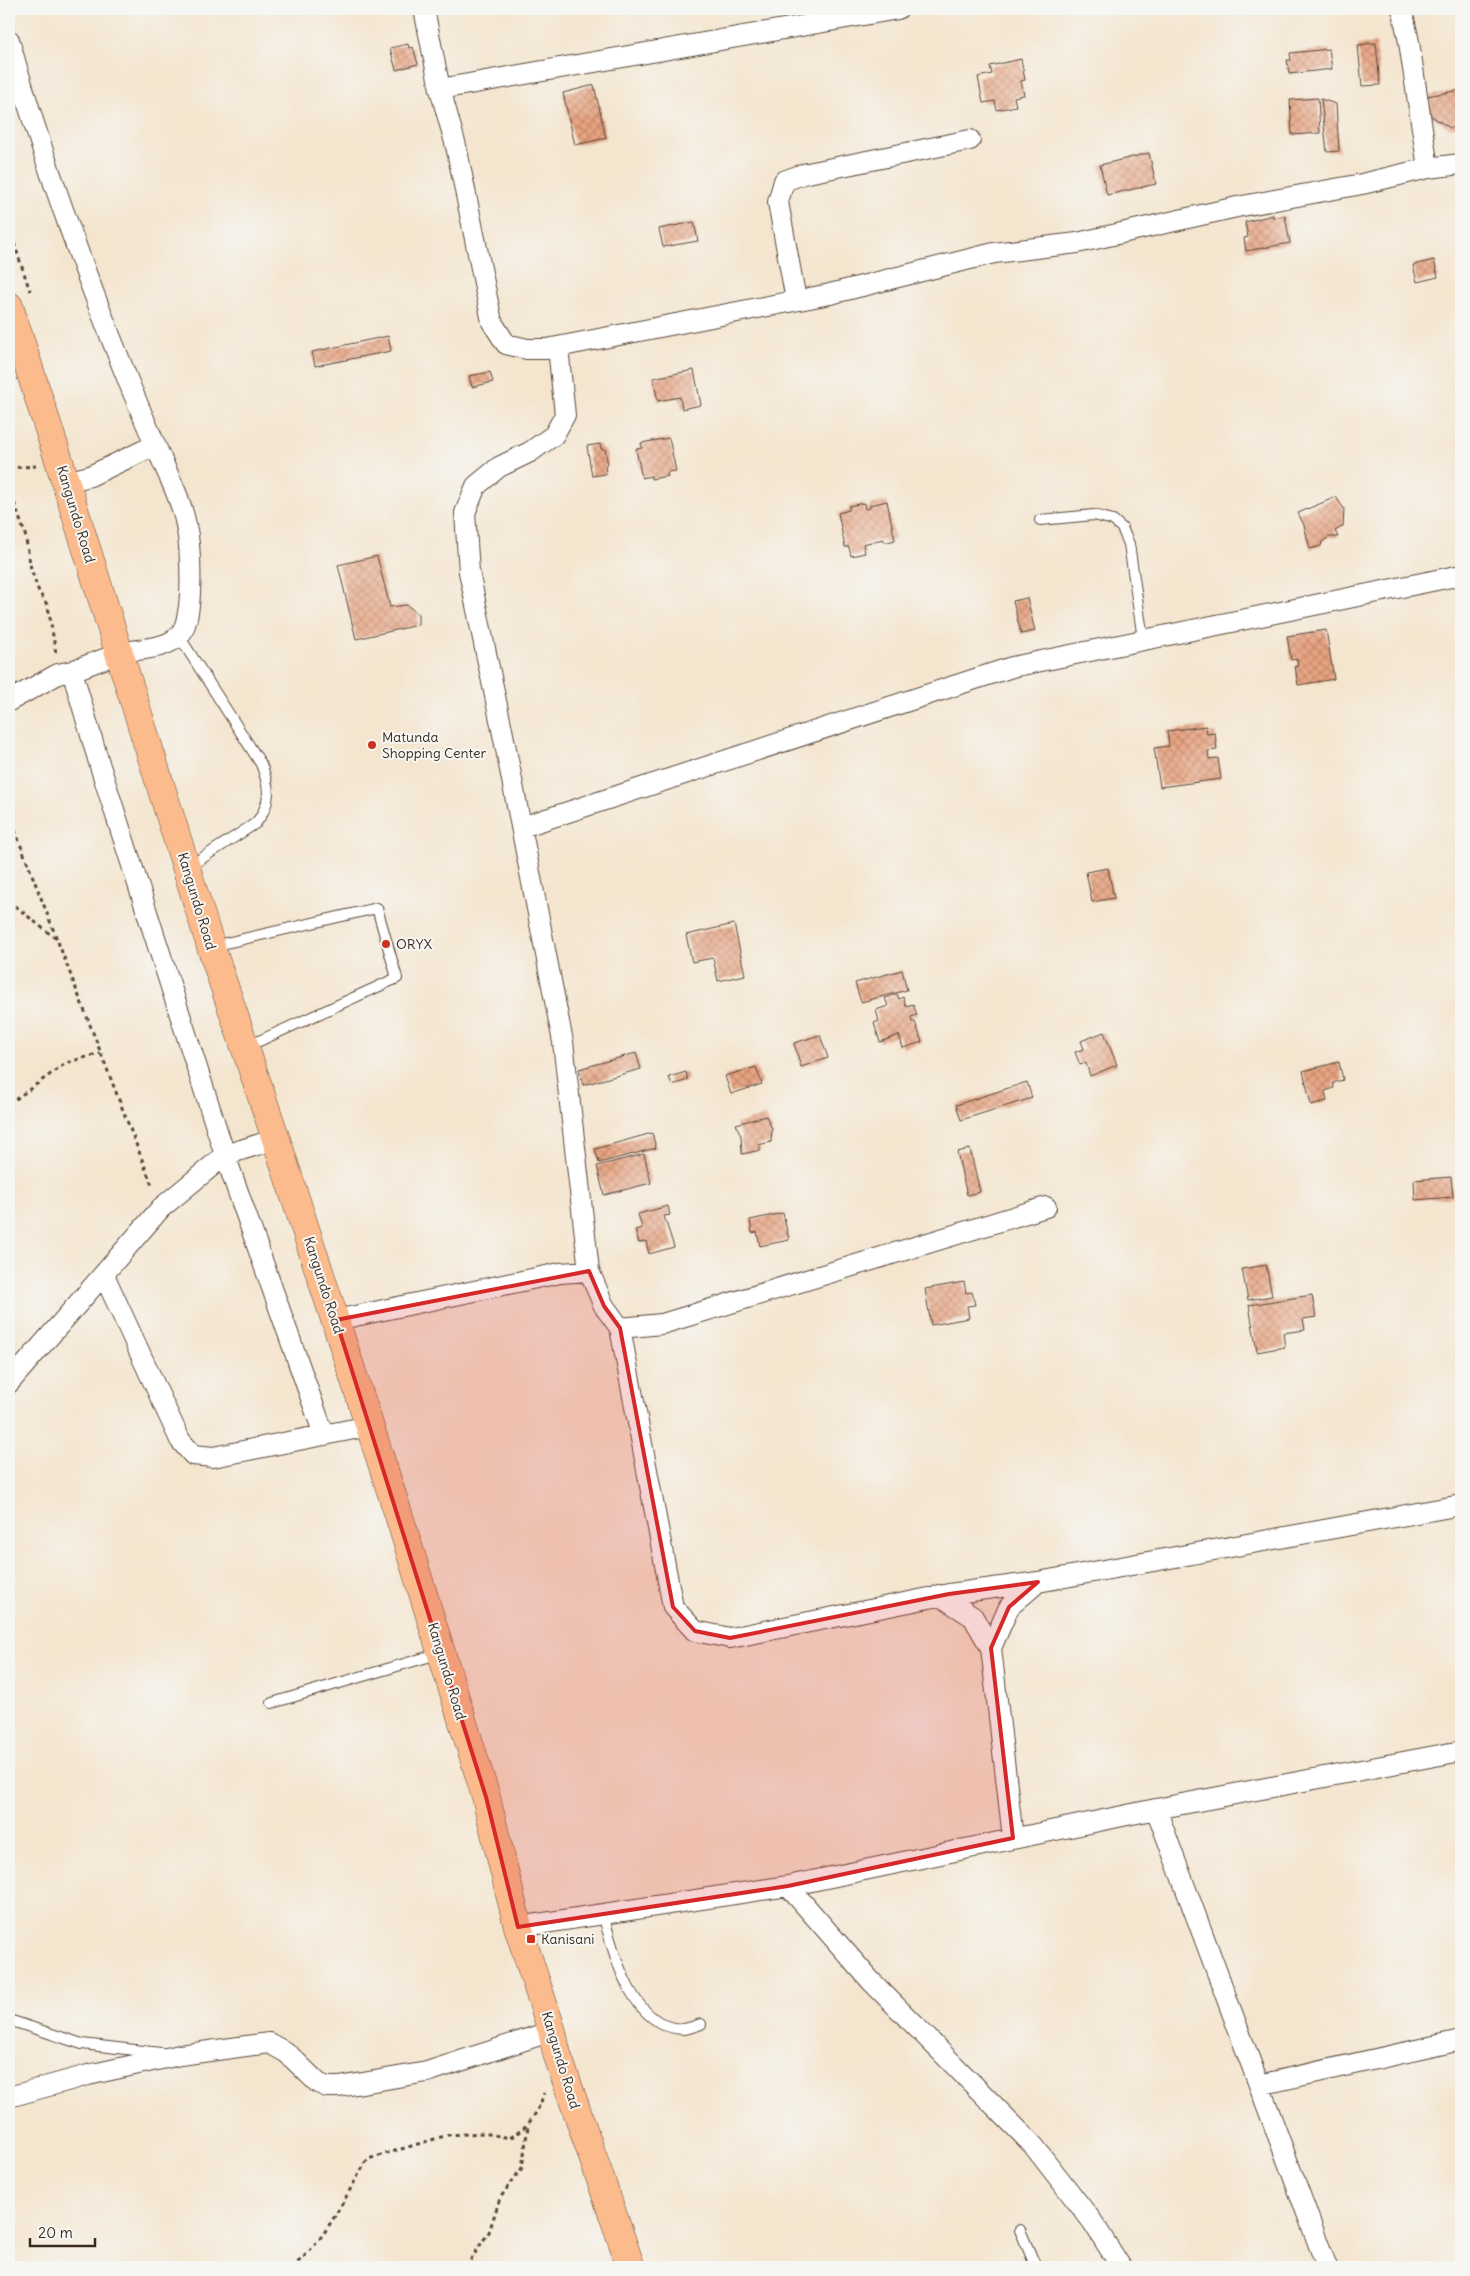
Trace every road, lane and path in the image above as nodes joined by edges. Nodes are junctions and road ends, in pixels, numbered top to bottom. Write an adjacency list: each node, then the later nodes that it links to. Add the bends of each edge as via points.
1 (424, 9): 5 (street)
2 (898, 9): 5 (street)
3 (1402, 9): 8 (street)
4 (9, 40): 12 (street, via 21,84 94,294)
5 (440, 89): 11 (street, via 456,146 492,322 506,344 527,350)
6 (970, 140): 9 (street, via 802,174 784,181 778,202)
7 (1461, 164): 8 (street)
8 (1428, 168): 9 (street, via 1076,243 994,253)
9 (796, 300): 11 (street)
10 (9, 306): 13 (highway, Kangundo Road)
11 (558, 347): 23 (street, via 565,415 554,435 530,452 499,467 476,486 465,513 469,572)
12 (156, 445): 13 (street, via 90,476); 17 (street, via 180,501 190,552 190,599 186,624)
13 (66, 482): 19 (highway, Kangundo Road)
14 (9, 488): 20 (path, via 25,534 31,569 48,606)
15 (1040, 520): 18 (lane, via 1094,514 1113,520 1122,528 1129,544)
16 (1461, 574): 18 (street)
17 (179, 636): 19 (street, via 158,647); 24 (lane, via 261,764 268,795 264,813 256,823)
18 (1143, 639): 23 (street, via 1012,667)
19 (120, 654): 20 (street); 24 (highway, Kangundo Road)
20 (65, 673): 21 (street); 32 (street, via 106,785)
21 (9, 702)
22 (9, 815): 26 (path)
23 (522, 827): 35 (street, via 563,1042)
24 (186, 869): 27 (highway, Kangundo Road)
25 (9, 901): 26 (path)
26 (55, 938): 29 (path)
27 (211, 947): 28 (highway, Kangundo Road); 28 (lane, via 378,908 397,978)
28 (245, 1047): 31 (highway, Kangundo Road)
29 (100, 1053): 30 (path, via 66,1063); 34 (path)
30 (9, 1104)
31 (276, 1139): 32 (street); 37 (highway, Kangundo Road)
32 (225, 1156): 34 (street); 41 (street)
33 (1046, 1207): 38 (street, via 662,1324)
34 (161, 1208): 36 (street)
35 (589, 1271): 37 (street, via 560,1274); 38 (street, via 604,1306)
36 (104, 1275): 39 (street); 41 (street, via 180,1440 193,1455 213,1457)
37 (336, 1320): 40 (highway, Kangundo Road)
38 (620, 1328): 44 (street, via 673,1607 695,1631 730,1638)
39 (9, 1383)
40 (369, 1426): 41 (street); 46 (highway, Kangundo Road)
41 (324, 1435)
42 (1461, 1505): 43 (street)
43 (1038, 1582): 44 (street); 45 (street, via 1009,1607)
44 (940, 1595): 45 (street, via 973,1618)
45 (991, 1648): 50 (street)
46 (441, 1652): 47 (lane); 53 (highway, Kangundo Road, via 486,1797)
47 (272, 1703)
48 (1461, 1751): 49 (street)
49 (1156, 1809): 50 (street); 59 (street)
50 (1013, 1838): 51 (street)
51 (788, 1886): 52 (street); 67 (street, via 871,1981 1033,2145 1092,2221)
52 (603, 1914): 53 (street); 55 (lane, via 615,1957 636,2001 659,2023 684,2029)
53 (518, 1928): 57 (highway, Kangundo Road)
54 (9, 2020): 58 (lane, via 82,2044)
55 (701, 2024)
56 (1461, 2040): 59 (street)
57 (554, 2042): 58 (street, via 427,2072 339,2087 318,2083 288,2053 269,2043); 61 (path, via 541,2103); 65 (highway, Kangundo Road)
58 (180, 2055): 60 (street, via 88,2075)
59 (1259, 2085): 68 (street)
60 (9, 2097)
61 (528, 2126): 63 (path, via 510,2138 483,2133 448,2136 368,2159 330,2224 300,2261); 64 (path, via 522,2168 500,2198 489,2232)
62 (1020, 2230): 66 (lane)
63 (291, 2267)
64 (466, 2267)
65 (631, 2267)
66 (1036, 2267)
67 (1121, 2267)
68 (1326, 2267)

